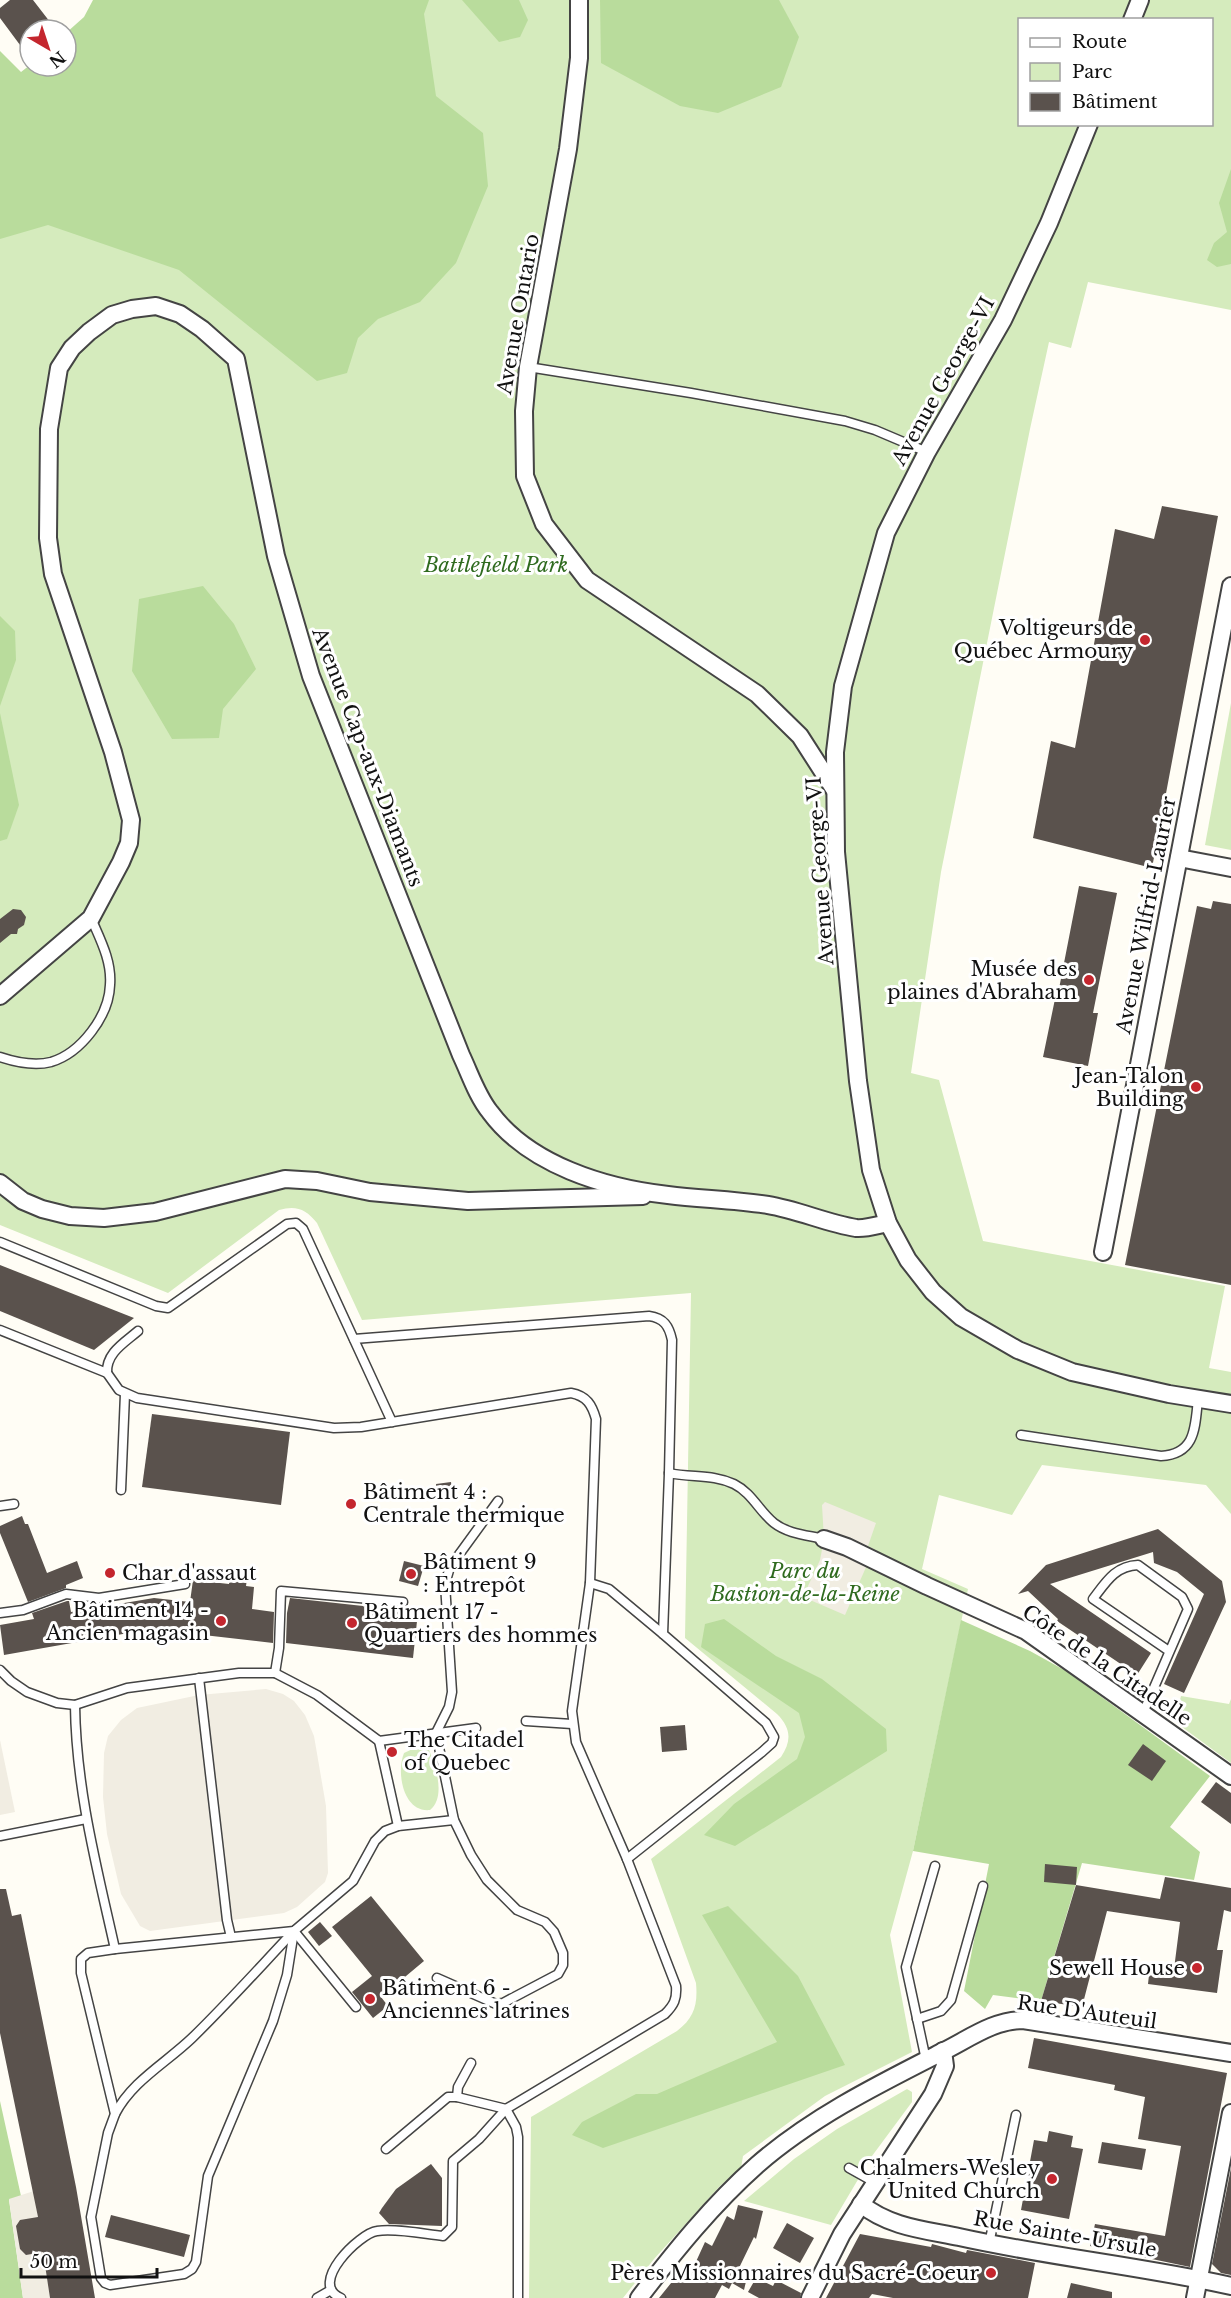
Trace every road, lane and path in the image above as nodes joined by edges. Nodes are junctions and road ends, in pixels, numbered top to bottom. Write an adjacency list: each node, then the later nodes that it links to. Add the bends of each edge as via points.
1 (579, 0): 5 (street, Avenue Ontario, via 579,58 568,149)
2 (1140, 0): 3 (street)
3 (1133, 18)
4 (1088, 126): 6 (street, Avenue George-VI, via 1049,223 1003,320)
5 (528, 367): 6 (lane, via 845,421); 8 (street, Avenue Ontario, via 525,476 544,524 587,580 757,694 800,736)
6 (927, 452): 8 (street, Avenue George-VI, via 886,533 843,686)
7 (1231, 586): 9 (street, Avenue Wilfrid-Laurier)
8 (834, 789): 16 (street, Avenue George-VI, via 836,852 858,1081 871,1170)
9 (1179, 858): 10 (street); 18 (street, Avenue Wilfrid-Laurier)
10 (1231, 868)
11 (91, 918): 12 (street, Avenue Cap-aux-Diamants); 13 (lane, via 107,958 111,986 100,1020 81,1045 50,1062 19,1063); 15 (street, Avenue Cap-aux-Diamants, via 129,843 131,819 113,752 53,574 48,538 49,429 59,368 72,348 112,315 156,306 180,314 236,359 276,556 311,676 461,1055 488,1110 521,1143 571,1170)
12 (0, 996)
13 (0, 1057)
14 (0, 1183): 15 (street, Avenue Cap-aux-Diamants, via 23,1201 42,1209 104,1218 155,1212 285,1179 468,1202)
15 (667, 1196): 16 (street, Avenue Cap-aux-Diamants, via 782,1207 858,1228)
16 (888, 1223): 24 (street, Avenue George-VI, via 908,1260 933,1292 978,1328 1072,1372)
17 (0, 1242): 21 (lane, via 168,1308 287,1224 296,1223 303,1229)
18 (1103, 1252)
19 (0, 1330): 22 (lane)
20 (138, 1331): 22 (lane, via 109,1357)
21 (354, 1339): 26 (lane); 28 (lane, via 659,1317 672,1340)
22 (107, 1372): 23 (lane)
23 (125, 1394): 26 (lane, via 334,1428); 29 (lane)
24 (1198, 1399): 25 (street, Avenue George-VI); 27 (lane, via 1191,1439 1181,1452 1172,1456)
25 (1231, 1404)
26 (393, 1422): 34 (lane, via 571,1393 589,1401 596,1419)
27 (1021, 1434)
28 (669, 1473): 33 (lane, via 712,1476 733,1484 750,1495 774,1523); 38 (lane)
29 (121, 1490)
30 (498, 1501): 48 (lane, via 447,1575 452,1692)
31 (14, 1504): 32 (lane)
32 (0, 1506)
33 (824, 1539): 44 (street, Côte de la Citadelle, via 1026,1631)
34 (591, 1583): 38 (lane, via 609,1589); 46 (lane)
35 (185, 1584): 37 (lane, via 99,1598 66,1594 23,1610)
36 (402, 1602): 41 (lane, via 281,1591)
37 (0, 1613)
38 (663, 1634): 55 (lane, via 766,1724 774,1737 762,1752)
39 (1169, 1651): 39 (lane, via 1188,1609 1182,1597 1138,1565 1112,1573 1093,1599); 44 (lane)
40 (0, 1670): 43 (lane, via 27,1692)
41 (275, 1673): 42 (lane); 49 (lane, via 317,1695)
42 (199, 1678): 43 (lane, via 127,1688); 59 (lane)
43 (75, 1705): 51 (lane)
44 (1143, 1713): 50 (street, Côte de la Citadelle)
45 (526, 1721): 46 (lane)
46 (572, 1724): 55 (lane, via 576,1742)
47 (476, 1728): 48 (lane)
48 (436, 1733): 49 (lane); 52 (lane)
49 (379, 1741): 53 (lane)
50 (1231, 1776)
51 (86, 1819): 54 (lane); 60 (lane)
52 (454, 1820): 53 (lane); 61 (lane, via 487,1880 518,1910 545,1922 554,1932 563,1953 563,1965 558,1974 495,2004)
53 (398, 1826): 58 (lane, via 375,1841 353,1881)
54 (0, 1836)
55 (627, 1859): 69 (lane, via 676,1986 672,2007)
56 (935, 1866): 63 (lane, via 906,1966)
57 (983, 1886): 63 (lane, via 951,2000 941,2011)
58 (294, 1931): 59 (lane); 62 (lane); 71 (lane, via 193,2037 131,2090); 71 (lane, via 287,1975 273,2020 208,2176 196,2262 184,2274 110,2286 101,2278 91,2217)
59 (231, 1938): 60 (lane)
60 (115, 1949): 71 (lane, via 88,1953 81,1959)
61 (437, 1978)
62 (356, 2007)
63 (917, 2019): 66 (lane)
64 (943, 2051): 65 (street, Rue D'Auteuil, via 1002,2022 1023,2020); 66 (street, Rue D'Auteuil); 75 (street, via 945,2066 933,2094)
65 (1231, 2053)
66 (926, 2060): 84 (street, Rue D'Auteuil, via 839,2108 758,2164 722,2199)
67 (471, 2063): 68 (lane)
68 (457, 2097): 69 (lane); 73 (lane, via 439,2103)
69 (506, 2109): 80 (lane, via 453,2161 449,2232 443,2236 378,2230 365,2235 333,2268 328,2282); 83 (lane, via 518,2137)
70 (1231, 2113): 78 (street)
71 (115, 2114)
72 (1017, 2115): 77 (lane)
73 (386, 2149)
74 (849, 2168): 75 (lane)
75 (874, 2182): 76 (street)
76 (861, 2204): 77 (street, Rue Sainte-Ursule, via 894,2223); 85 (street)
77 (989, 2244): 78 (street, Rue Sainte-Ursule)
78 (1199, 2280): 79 (street, Rue Sainte-Ursule); 86 (street)
79 (1231, 2286)
80 (331, 2290): 81 (lane); 82 (lane)
81 (317, 2298)
82 (340, 2298)
83 (518, 2298)
84 (639, 2298)
85 (810, 2298)
86 (1195, 2298)

